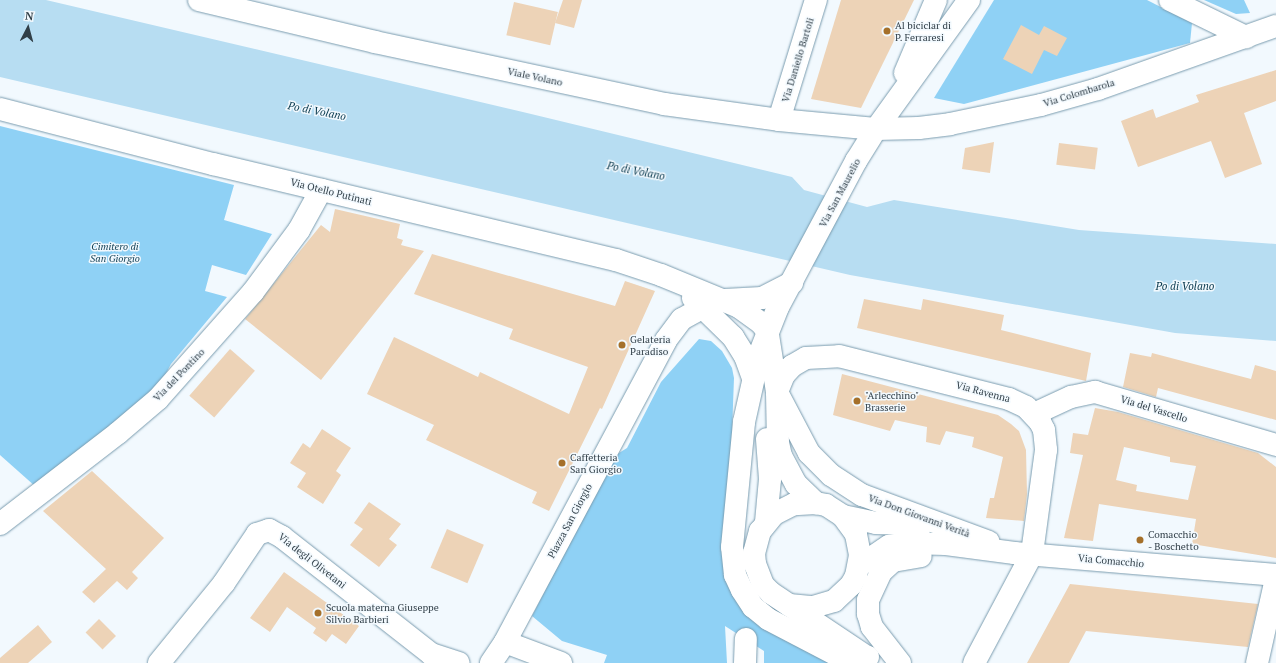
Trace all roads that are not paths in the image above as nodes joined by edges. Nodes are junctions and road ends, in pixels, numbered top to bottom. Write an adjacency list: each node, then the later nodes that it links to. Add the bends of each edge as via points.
1 (199, 0): 10 (street, Viale Volano, via 609,93 691,109)
2 (816, 0): 10 (street, Via Daniello Bartoli)
3 (936, 0): 8 (street, Via San Maurelio)
4 (969, 0): 8 (street, Via San Maurelio)
5 (1170, 0): 7 (street)
6 (1276, 26): 7 (street, Via Colombarola)
7 (1246, 37): 11 (street, Via Colombarola, via 1041,105 950,124)
8 (892, 105): 11 (street, Via San Maurelio)
9 (0, 109): 12 (street, Via Otello Putinati)
10 (779, 120): 11 (street, Viale Volano)
11 (876, 129): 13 (street, Via San Maurelio, via 856,161)
12 (321, 190): 14 (street, Via Otello Putinati, via 616,260 661,275); 23 (street, Via del Pontino, via 299,230 253,292 158,399)
13 (796, 277): 14 (street, via 762,298); 15 (street, Via Ravenna)
14 (714, 304): 15 (street, Via Otello Putinati, via 750,314); 16 (street, Via Otello Putinati, via 745,356); 31 (street, Piazza San Giorgio, via 682,319 666,340)
15 (767, 332): 16 (street, Via Ravenna); 17 (street, Via Ravenna)
16 (754, 378): 22 (street, Via Ravenna, via 769,446 770,494); 32 (street, Via Ravenna, via 740,454 732,547 735,576 753,607 768,619 833,653)
17 (777, 392): 18 (street, Via Ravenna, via 784,374 792,366 806,358 840,356 1008,398); 20 (street, Via Ravenna, via 781,456 796,484); 25 (street, Via Don Giovanni Verità, via 809,453 830,475 862,495)
18 (1034, 414): 19 (street, Via del Vascello, via 1071,397 1095,392); 25 (street, Via Ravenna, via 1044,430 1046,450)
19 (1276, 445)
20 (816, 503): 21 (street, Via Ravenna); 22 (street, Via Ravenna, via 794,504 783,508)
21 (843, 516): 24 (street, Via Comacchio, via 876,523 904,524 933,533); 26 (street, via 850,524 859,544)
22 (766, 522): 29 (street, Via Ravenna, via 756,541 755,564 764,584 780,600)
23 (0, 524)
24 (946, 544): 25 (street, Via Comacchio); 26 (street, Via Comacchio, via 906,543 889,546)
25 (1023, 554): 27 (street, Via Comacchio); 38 (street, via 963,558 910,556 893,561 881,572 870,594 868,614 872,627); 39 (street, Via Ravenna)
26 (855, 575): 29 (street, Via Ravenna, via 834,600 824,605 812,608); 32 (street, via 854,618)
27 (1276, 575)
28 (1276, 579): 40 (street)
29 (790, 605): 32 (street, Via Ravenna)
30 (746, 639): 37 (street)
31 (498, 652): 35 (street); 36 (street)
32 (870, 660)
33 (159, 663): 34 (street, Via degli Olivetani, via 224,583 257,534 269,530 425,650 439,658)
34 (459, 663)
35 (477, 663)
36 (561, 663)
37 (745, 663)
38 (900, 663)
39 (974, 663)
40 (1257, 663)

